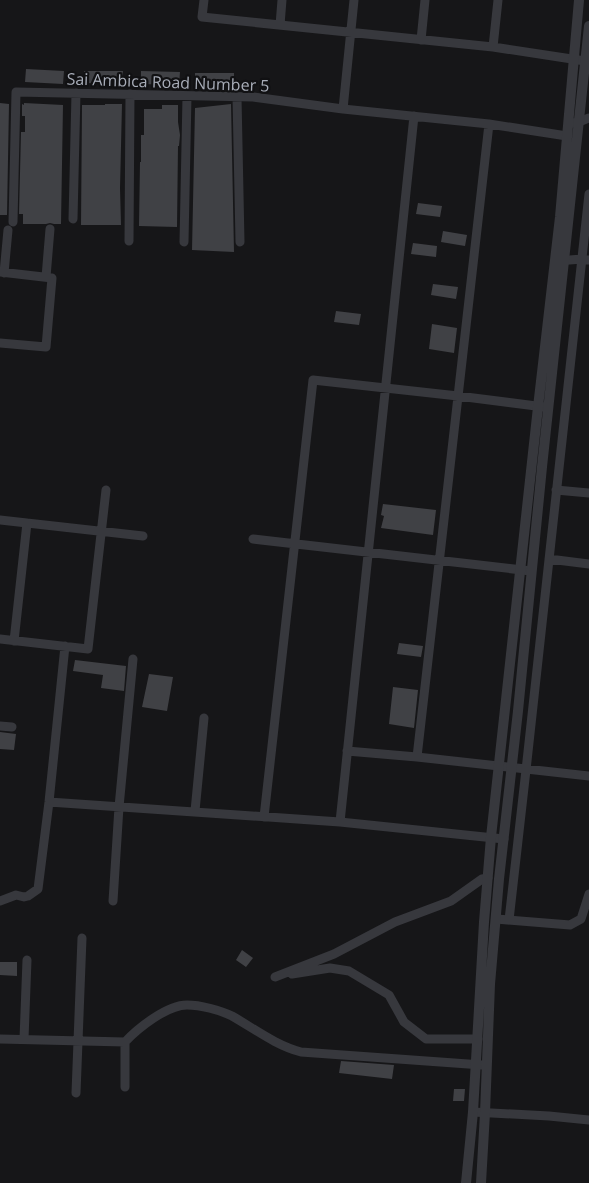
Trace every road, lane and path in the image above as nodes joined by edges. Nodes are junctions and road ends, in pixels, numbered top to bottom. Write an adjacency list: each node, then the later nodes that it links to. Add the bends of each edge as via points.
1 (204, 0): 7 (street, via 202,17)
2 (282, 0): 7 (street)
3 (354, 0): 9 (street)
4 (425, 0): 10 (street)
5 (498, 0): 11 (street)
6 (579, 0): 12 (street)
7 (280, 25): 9 (street)
8 (589, 26): 13 (street)
9 (351, 32): 10 (street); 18 (street)
10 (421, 40): 11 (street)
11 (493, 48): 12 (street)
12 (573, 59): 13 (street); 22 (street)
13 (585, 61): 20 (street)
14 (76, 93): 15 (street, Sai Ambica Road Number 5); 25 (street); 32 (street, Sai Ambica Road Number 5, via 16,92 11,226)
15 (130, 94): 16 (street, Sai Ambica Road Number 5); 27 (street)
16 (187, 96): 17 (street, Sai Ambica Road Number 5); 28 (street)
17 (237, 97): 18 (street, Sai Ambica Road Number 5); 29 (street)
18 (343, 109): 19 (street, Sai Ambica Road Number 5)
19 (414, 116): 21 (street, Sai Ambica Road Number 5); 35 (street)
20 (584, 120): 22 (street); 31 (street)
21 (489, 124): 23 (street, Sai Ambica Road Number 5); 36 (street)
22 (568, 124): 23 (street)
23 (567, 136): 31 (street, via 560,208)
24 (589, 194): 30 (street)
25 (73, 219)
26 (50, 230): 33 (street)
27 (129, 241)
28 (184, 242)
29 (240, 242)
30 (586, 259): 31 (street); 39 (street)
31 (560, 261): 37 (street)
32 (2, 273): 33 (street)
33 (49, 277): 34 (street, via 46,347)
34 (0, 343)
35 (385, 388): 36 (street); 46 (street, via 313,380); 47 (street)
36 (458, 396): 37 (street); 49 (street)
37 (543, 407): 51 (street)
38 (106, 490): 43 (street)
39 (556, 490): 40 (street); 48 (street)
40 (589, 493)
41 (0, 520): 42 (street)
42 (27, 523): 43 (street); 53 (street)
43 (101, 532): 44 (street); 54 (street, via 88,649)
44 (143, 536)
45 (253, 539): 46 (street)
46 (295, 544): 47 (street); 68 (street)
47 (368, 553): 49 (street); 59 (street)
48 (549, 559): 50 (street); 63 (street)
49 (440, 561): 51 (street); 60 (street)
50 (589, 564)
51 (526, 570): 61 (street); 62 (street)
52 (0, 639): 53 (street)
53 (14, 641): 54 (street)
54 (65, 646): 65 (street)
55 (133, 659): 66 (street)
56 (204, 718): 67 (street)
57 (0, 726): 58 (street)
58 (12, 727)
59 (347, 752): 60 (street); 69 (street)
60 (417, 757): 61 (street)
61 (500, 766): 62 (street); 70 (street)
62 (511, 768): 63 (street); 71 (street)
63 (526, 770): 64 (street); 78 (street)
64 (589, 776)
65 (49, 802): 66 (street); 75 (street, via 38,889 28,896 16,895)
66 (119, 807): 67 (street); 76 (street)
67 (195, 812): 68 (street)
68 (264, 816): 69 (street)
69 (340, 822): 70 (street)
70 (491, 837): 71 (street); 72 (street)
71 (504, 839): 73 (street)
72 (488, 878): 73 (street); 83 (street); 83 (street, via 451,901 395,922 334,954 275,977 330,968 349,971 389,996 404,1022 426,1038)
73 (499, 879): 77 (street)
74 (589, 894): 78 (street, via 581,919 570,925)
75 (0, 901)
76 (113, 901)
77 (496, 919): 78 (street); 87 (street)
78 (508, 920)
79 (82, 938): 84 (street)
80 (27, 960): 82 (street)
81 (0, 1039): 82 (street)
82 (24, 1039): 84 (street)
83 (478, 1039): 86 (street)
84 (78, 1041): 85 (street); 89 (street)
85 (125, 1042): 86 (street, via 158,1015 186,1005 230,1015 274,1041 301,1052); 88 (street)
86 (476, 1065): 87 (street); 90 (street)
87 (487, 1066): 91 (street)
88 (124, 1087)
89 (76, 1093)
90 (473, 1112): 91 (street); 93 (street)
91 (486, 1113): 92 (street); 94 (street)
92 (589, 1120)
93 (466, 1183)
94 (481, 1183)

